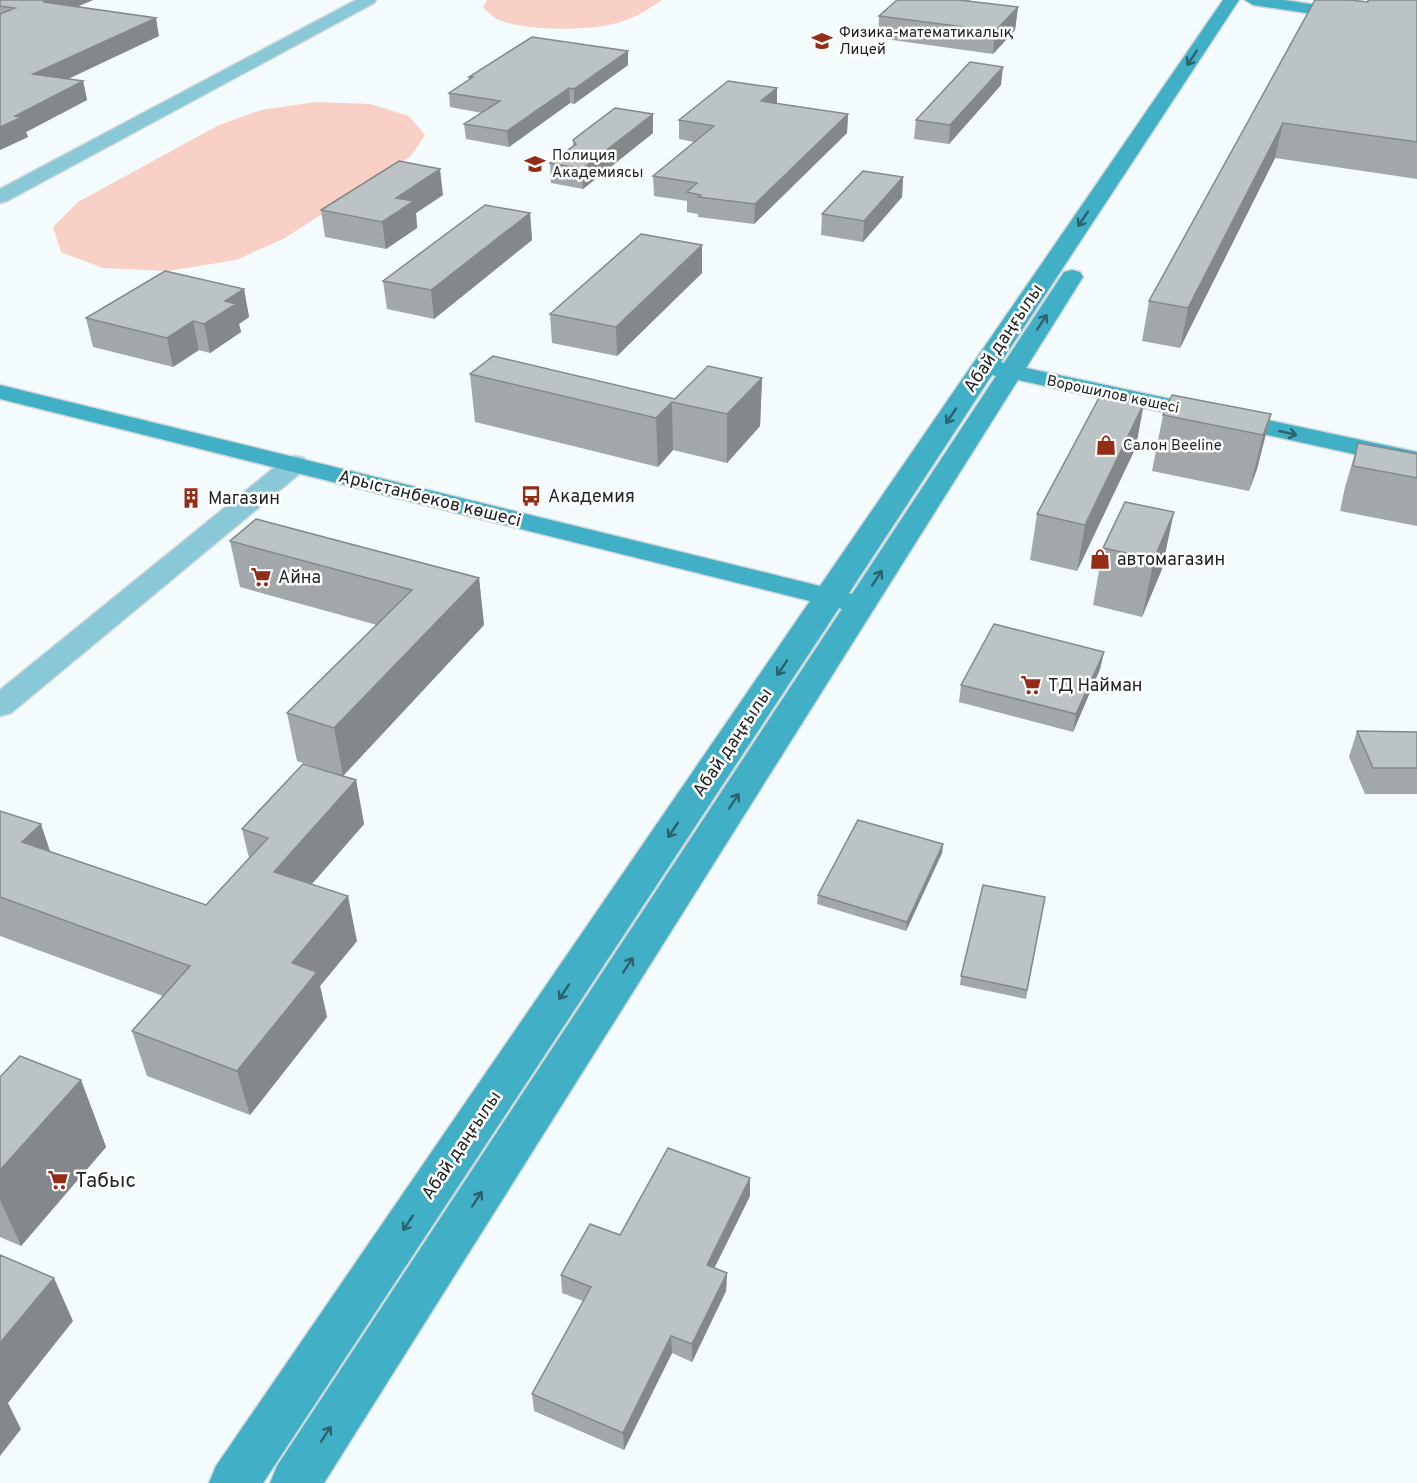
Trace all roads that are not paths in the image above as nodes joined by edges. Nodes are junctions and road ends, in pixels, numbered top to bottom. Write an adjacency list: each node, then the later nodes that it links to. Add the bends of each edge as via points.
1 (368, 0): 6 (street)
2 (1231, 0): 8 (main road, Абай даңғылы, one-way to 8)
3 (1251, 0): 4 (main road); 5 (main road)
4 (1417, 25)
5 (1145, 163)
6 (0, 197)
7 (1081, 262): 8 (main road, Абай даңғылы, one-way to 7)
8 (998, 368): 10 (main road, Ворошилов көшесі, one-way to 10); 12 (main road, Абай даңғылы, one-way to 12); 13 (main road, Абай даңғылы, one-way to 8)
9 (0, 392): 11 (main road, Арыстанбеков көшесі)
10 (1417, 460)
11 (295, 464): 12 (main road, Арыстанбеков көшесі); 14 (street)
12 (829, 597): 13 (main road, Арыстанбеков көшесі); 15 (main road, Абай даңғылы, one-way to 15)
13 (860, 605): 16 (main road, Абай даңғылы, one-way to 13)
14 (0, 706)
15 (234, 1483)
16 (295, 1483)

